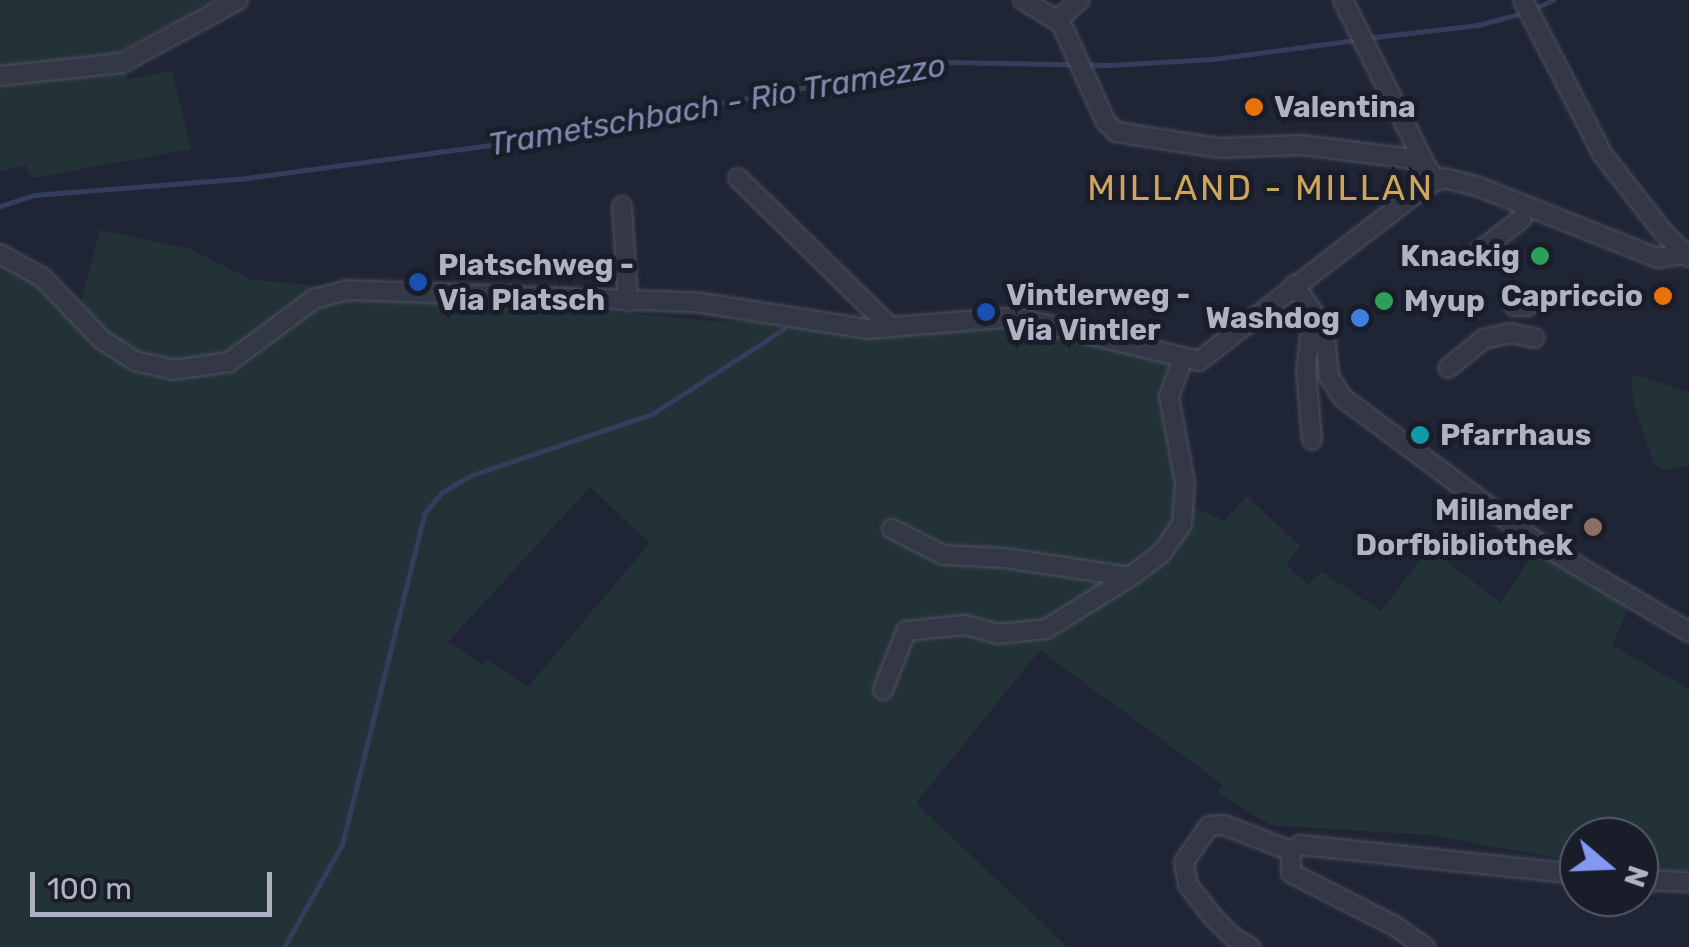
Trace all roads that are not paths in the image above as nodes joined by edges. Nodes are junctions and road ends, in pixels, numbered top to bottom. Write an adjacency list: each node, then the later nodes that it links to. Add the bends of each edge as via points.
1 (238, 0): 7 (street, via 122,63)
2 (1024, 0): 6 (street)
3 (1080, 0): 6 (street)
4 (1343, 0): 8 (street)
5 (1527, 7): 14 (street, via 1603,156)
6 (1056, 20): 8 (street, via 1106,122 1124,134 1218,148 1334,148)
7 (0, 76)
8 (1431, 173): 14 (street, via 1657,258); 15 (street)
9 (738, 178): 18 (street)
10 (622, 206): 16 (street)
11 (1522, 218): 13 (street)
12 (0, 254): 16 (street, via 43,278 101,339 135,361 173,370 229,362 314,300 347,290)
13 (1476, 254)
14 (1687, 255)
15 (1294, 285): 17 (street); 20 (street, via 1213,354 1199,361)
16 (628, 302): 18 (street, via 715,303)
17 (1313, 314): 22 (street, via 1306,370); 25 (street, via 1324,327 1329,376 1342,398 1534,540)
18 (891, 328): 20 (street, via 1014,317)
19 (1535, 338): 21 (street, via 1509,333 1484,339)
20 (1183, 358): 24 (street, via 1169,397 1185,484 1182,524 1171,544)
21 (1448, 368)
22 (1312, 440)
23 (892, 529): 24 (street, via 943,555)
24 (1130, 577): 26 (street, via 1046,629 906,631)
25 (1689, 632)
26 (883, 690)
27 (1291, 851): 28 (street, via 1301,845); 31 (street, via 1224,825 1209,826 1184,862 1188,884 1214,918); 32 (street, via 1291,873)
28 (1559, 872)
29 (1659, 881): 30 (street)
30 (1689, 882)
31 (1250, 947)
32 (1425, 947)

